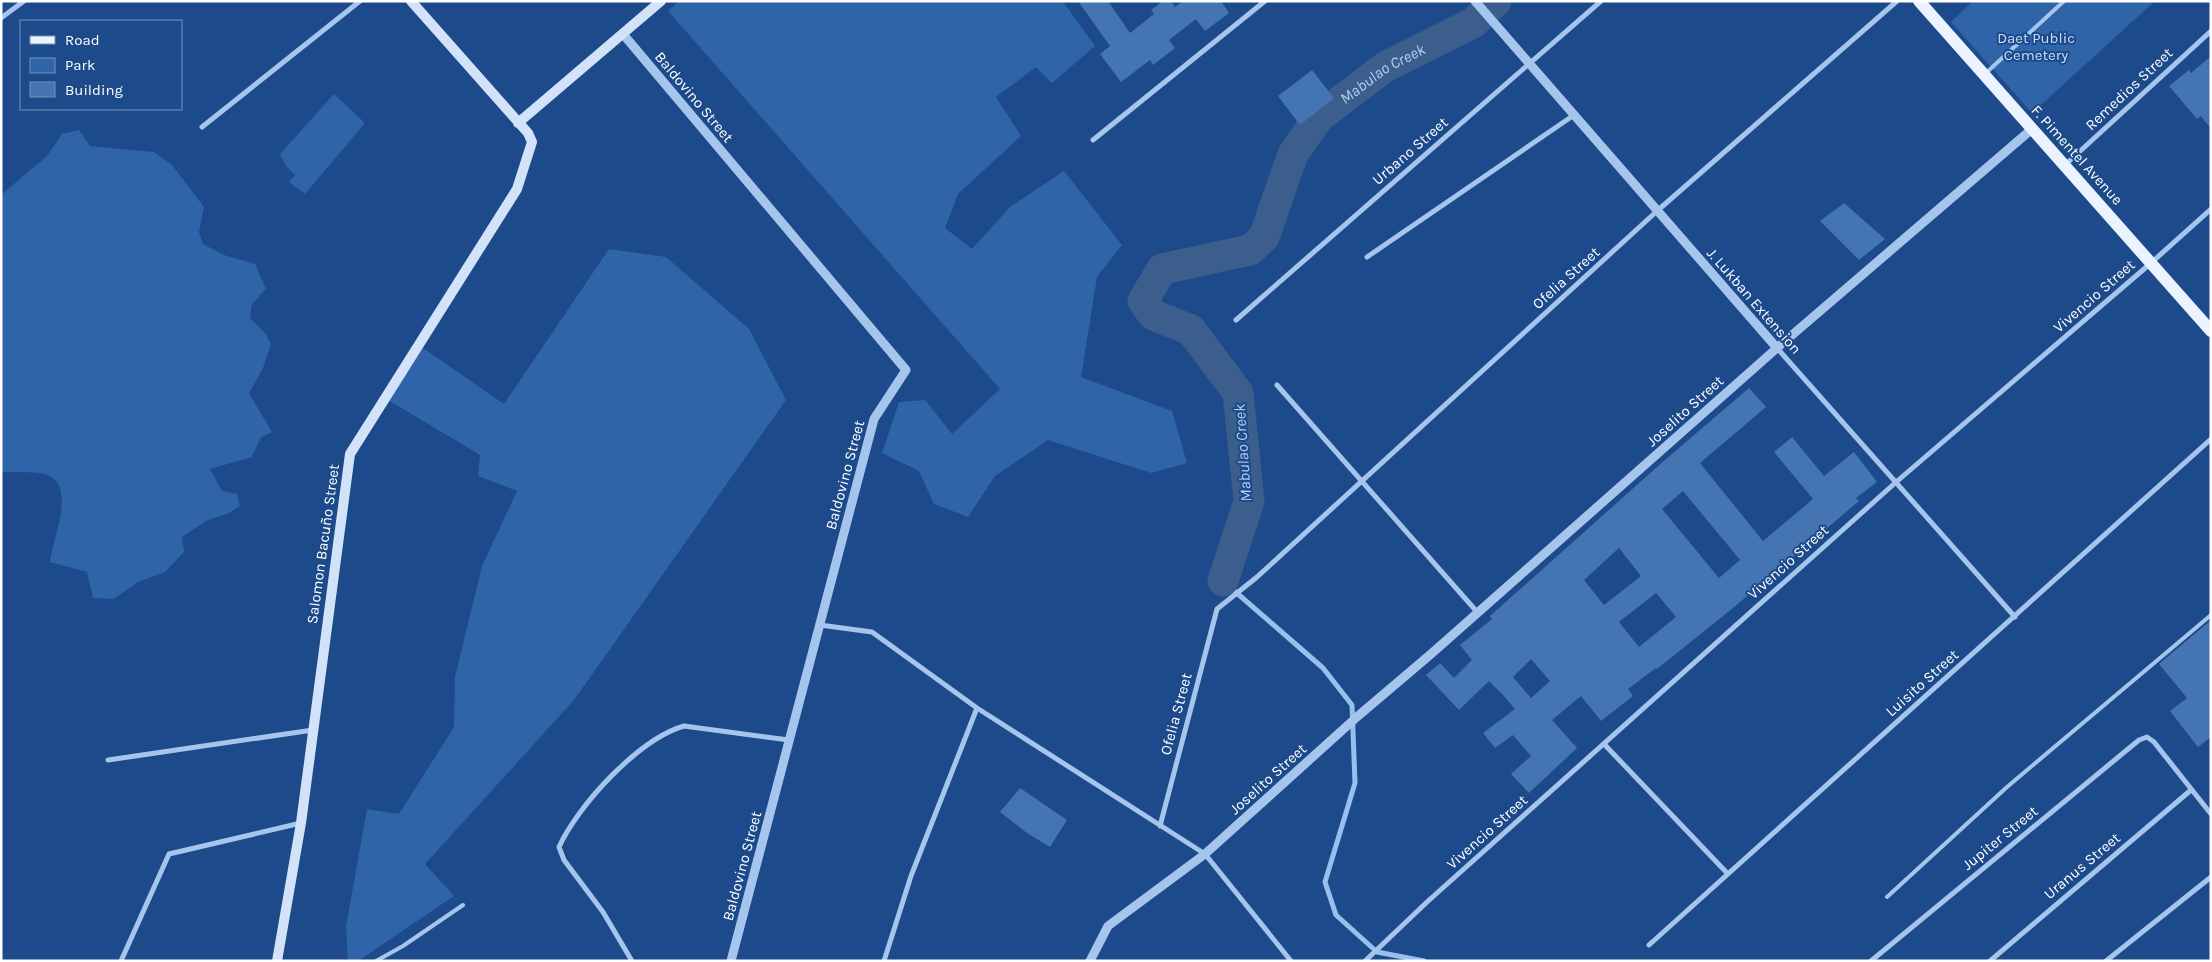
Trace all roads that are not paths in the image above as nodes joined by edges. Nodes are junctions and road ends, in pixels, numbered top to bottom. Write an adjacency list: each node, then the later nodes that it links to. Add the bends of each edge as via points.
1 (24, 1): 11 (street)
2 (360, 1): 18 (street)
3 (411, 1): 17 (main road)
4 (661, 1): 13 (main road)
5 (1265, 1): 20 (street)
6 (1475, 1): 14 (street, J. Lukban Extension)
7 (1601, 1): 14 (street, Urbano Street)
8 (1897, 1): 23 (street, Ofelia Street)
9 (1919, 1): 15 (main road, F. Pimentel Avenue)
10 (2064, 1): 15 (lane)
11 (1, 18)
12 (2211, 31): 21 (street, Remedios Street)
13 (623, 34): 17 (main road); 36 (street, Baldovino Street, via 906,370 874,419)
14 (1529, 64): 16 (street, J. Lukban Extension); 26 (street, Urbano Street)
15 (1983, 75): 19 (main road, F. Pimentel Avenue)
16 (1574, 115): 23 (street, J. Lukban Extension); 24 (street)
17 (518, 123): 38 (main road, Salomon Bacuño Street, via 532,142 517,189 350,454)
18 (202, 127)
19 (2032, 129): 21 (main road, F. Pimentel Avenue); 28 (street, Joselito Street)
20 (1093, 140)
21 (2065, 166): 25 (main road, F. Pimentel Avenue)
22 (2211, 209): 25 (street, Vivencio Street)
23 (1658, 211): 28 (street, J. Lukban Extension); 31 (street, Ofelia Street)
24 (1367, 257)
25 (2151, 264): 27 (main road, F. Pimentel Avenue); 32 (street, Vivencio Street)
26 (1236, 320)
27 (2211, 331)
28 (1777, 348): 32 (street, J. Lukban Extension); 33 (street, Joselito Street)
29 (1277, 385): 31 (street)
30 (2211, 439): 35 (street, Luisito Street)
31 (1363, 480): 33 (street); 45 (street, Ofelia Street, via 1257,577 1217,609)
32 (1896, 483): 35 (street, J. Lukban Extension); 40 (street, Vivencio Street)
33 (1478, 613): 46 (street, Joselito Street)
34 (2211, 616): 49 (lane, via 2006,787)
35 (2015, 617): 47 (street, Luisito Street)
36 (820, 625): 37 (street, via 872,632); 39 (street, Baldovino Street)
37 (976, 708): 45 (street); 58 (street, via 911,876)
38 (314, 730): 41 (street); 44 (main road, Salomon Bacuño Street)
39 (789, 740): 56 (street, via 684,726 668,730 633,755 567,830 559,847 564,860 603,912); 57 (street, Baldovino Street)
40 (1604, 744): 47 (street); 61 (street, Vivencio Street)
41 (108, 760)
42 (2191, 790): 43 (street); 52 (street, Jupiter Street, via 2154,742 2147,737 2139,740); 62 (street, Uranus Street)
43 (2211, 814)
44 (302, 823): 53 (street, via 169,854); 54 (main road, Salomon Bacuño Street)
45 (1160, 826): 46 (street)
46 (1204, 854): 59 (street, Joselito Street, via 1108,926); 60 (street)
47 (1728, 874): 51 (street, Luisito Street)
48 (2211, 878): 63 (street)
49 (1887, 897)
50 (463, 905): 55 (lane)
51 (1648, 945)
52 (1873, 960)
53 (121, 961)
54 (277, 961)
55 (376, 961)
56 (632, 961)
57 (731, 961)
58 (884, 961)
59 (1090, 961)
60 (1291, 961)
61 (1365, 961)
62 (1990, 961)
63 (2106, 961)

